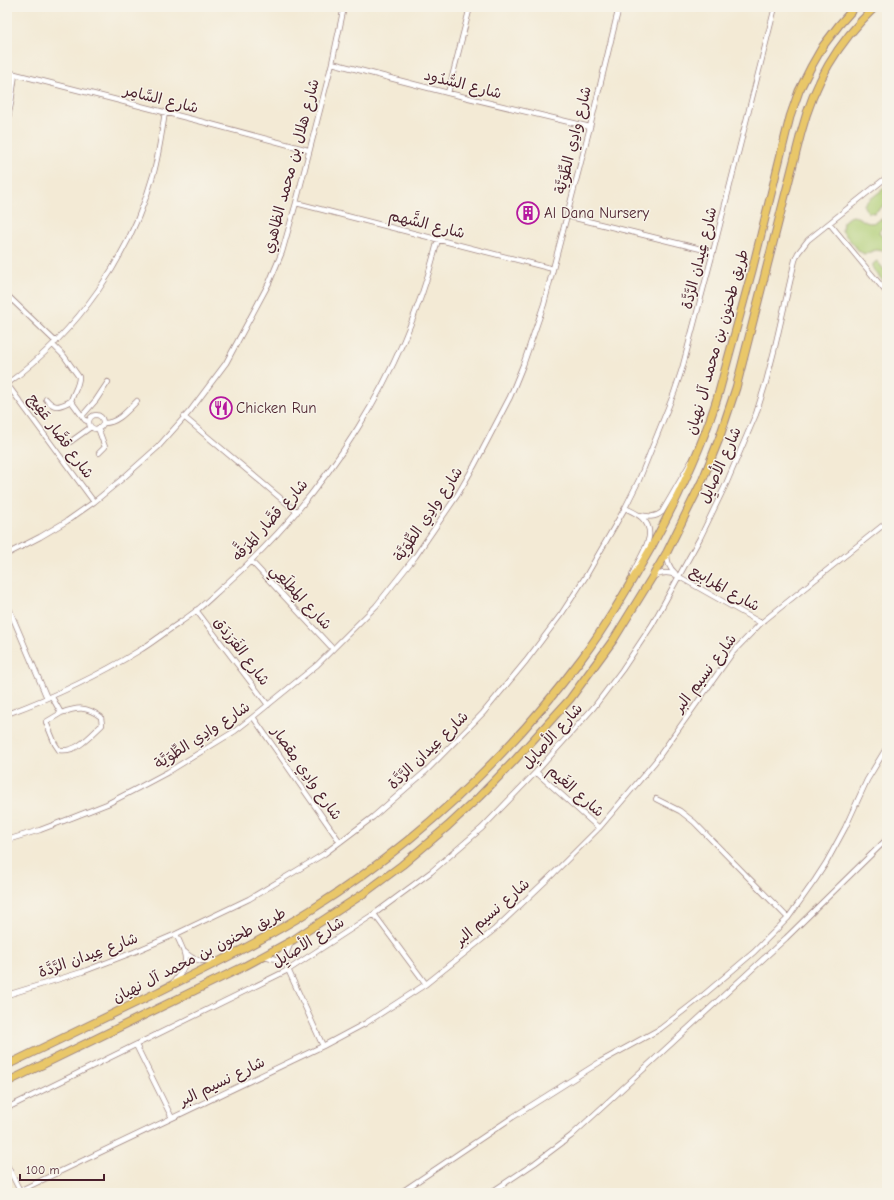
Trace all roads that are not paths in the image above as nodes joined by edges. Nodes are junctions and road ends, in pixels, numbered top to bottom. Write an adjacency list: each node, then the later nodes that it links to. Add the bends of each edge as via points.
1 (344, 7): 7 (street, شارع هلال بن محمد الظاهري)
2 (470, 7): 10 (street)
3 (619, 7): 13 (street, شارع وادِي الطِّوَيَّة)
4 (775, 7): 20 (street, شارع عِيدان الرَّدَّة)
5 (855, 7): 37 (main road, طريق طحنون بن محمد آل نهيان, via 823,46 799,91 719,392)
6 (875, 7): 43 (main road, طريق طحنون بن محمد آل نهيان, via 836,51 809,106 736,388 703,479)
7 (332, 63): 10 (street, شارع السُّدُود); 14 (street, شارع هلال بن محمد الظاهري)
8 (7, 72): 9 (street, شارع السَّامِر)
9 (15, 74): 11 (street, شارع السَّامِر); 12 (street)
10 (448, 93): 13 (street, شارع السُّدُود)
11 (165, 112): 14 (street, شارع السَّامِر); 24 (street, via 154,172 135,225 116,263 92,299)
12 (7, 122)
13 (590, 127): 17 (street, شارع وادِي الطِّوَيَّة)
14 (308, 150): 16 (street, شارع هلال بن محمد الظاهري)
15 (887, 177): 18 (street, شارع الأصايِل)
16 (296, 203): 19 (street, شارع الشَّهم); 31 (street, شارع هلال بن محمد الظاهري, via 282,252 266,289 226,363)
17 (567, 216): 20 (street); 21 (street, شارع وادِي الطِّوَيَّة)
18 (830, 224): 22 (street); 46 (street, شارع الأصايِل, via 808,240 798,253 756,414 700,538)
19 (438, 239): 21 (street, شارع الشَّهم); 40 (street, شارع قصَّار المَرَقَّه, via 415,313 383,384 353,436)
20 (713, 252): 39 (street, شارع عِيدان الرَّدَّة, via 674,393)
21 (553, 269): 52 (street, شارع وادِي الطِّوَيَّة, via 544,304 510,397 458,494 415,557 376,606)
22 (887, 293)
23 (7, 295): 24 (street)
24 (54, 344): 26 (street); 28 (street, via 79,377)
25 (108, 382): 30 (street)
26 (7, 384): 38 (street, شارع قصَّار عَفِيج)
27 (46, 399): 28 (street, via 54,406)
28 (71, 401): 30 (street)
29 (137, 401): 32 (street, via 115,420)
30 (82, 416): 33 (street)
31 (184, 417): 38 (street, شارع هلال بن محمد الظاهري, via 158,447); 40 (street)
32 (104, 423): 33 (street, via 101,417 94,415); 34 (street)
33 (90, 424): 34 (street, via 93,428); 35 (street)
34 (98, 428): 36 (street, via 105,447)
35 (70, 442)
36 (100, 453)
37 (697, 454): 41 (street, via 689,463 662,512 650,517); 48 (main road, طريق طحنون بن محمد آل نهيان, via 667,518)
38 (94, 502): 44 (street, شارع هلال بن محمد الظاهري, via 67,521)
39 (625, 508): 41 (street); 64 (street, شارع عِيدان الرَّدَّة, via 562,613 507,686 426,771 374,817)
40 (297, 512): 45 (street, شارع قصَّار المَرَقَّه)
41 (639, 515): 48 (street, via 646,523 649,535 633,571)
42 (887, 522): 51 (street, شارع نسيم البر)
43 (667, 552): 46 (street, شارع المَرابِيع, via 668,562); 47 (main road, طريق طحنون بن محمد آل نهيان)
44 (7, 554)
45 (252, 561): 50 (street, شارع قصَّار المَرَقَّه); 52 (street, شارع المِطلَعِي)
46 (677, 575): 47 (street, شارع المَرابِيع, via 667,572 654,576); 51 (street, شارع المَرابِيع); 59 (street, شارع الأصايِل, via 652,625 622,670 594,707)
47 (651, 580): 68 (main road, طريق طحنون بن محمد آل نهيان, via 614,638 570,699 479,797 396,869)
48 (631, 584): 71 (main road, طريق طحنون بن محمد آل نهيان, via 583,657 537,715 468,788 391,855 349,886)
49 (7, 604): 53 (street)
50 (196, 610): 53 (street, شارع قصَّار المَرَقَّه, via 140,650); 54 (street, شارع الفَرَزدَق)
51 (761, 623): 61 (street, شارع نسيم البر, via 733,652 655,762)
52 (333, 650): 54 (street, شارع وادِي الطِّوَيَّة)
53 (50, 698): 55 (street); 56 (street, شارع قصَّار المَرَقَّه)
54 (268, 705): 57 (street, شارع وادِي الطِّوَيَّة)
55 (61, 713): 55 (street, via 46,722 58,750 66,751 84,742 102,725 101,717 91,710 75,708)
56 (7, 714)
57 (254, 717): 63 (street, شارع وادِي الطِّوَيَّة, via 168,772 107,804); 64 (street, شارع وادِي مِقصار)
58 (887, 747): 66 (street, via 867,780 826,863)
59 (536, 772): 61 (street, شارع الغَيم); 65 (street, شارع الأصايِل, via 482,828 431,872)
60 (656, 799): 66 (street, via 680,811 694,822)
61 (600, 828): 74 (street, شارع نسيم البر, via 495,929)
62 (887, 839): 86 (street, via 786,938 571,1136)
63 (7, 840)
64 (340, 842): 67 (street, شارع عِيدان الرَّدَّة, via 296,872 249,899)
65 (374, 914): 73 (street, شارع الأصايِل); 74 (street)
66 (788, 918): 85 (street, via 754,952 668,1023 611,1055 513,1117)
67 (176, 934): 69 (street); 76 (street, شارع عِيدان الرَّدَّة, via 82,972)
68 (293, 940): 70 (main road, طريق طحنون بن محمد آل نهيان); 72 (street, via 287,952)
69 (185, 952): 71 (street, via 201,961); 75 (street, via 182,972)
70 (263, 956): 72 (street); 80 (main road, طريق طحنون بن محمد آل نهيان)
71 (225, 959): 75 (main road, طريق طحنون بن محمد آل نهيان)
72 (286, 965): 73 (street)
73 (288, 970): 77 (street, شارع الأصايِل); 78 (street)
74 (426, 984): 78 (street, شارع نسيم البر, via 366,1023)
75 (170, 986): 79 (main road, طريق طحنون بن محمد آل نهيان)
76 (7, 995)
77 (136, 1046): 81 (street, شارع الأصايِل); 82 (street)
78 (323, 1046): 82 (street, شارع نسيم البر)
79 (7, 1065)
80 (7, 1082)
81 (7, 1108)
82 (172, 1118): 84 (street, شارع نسيم البر)
83 (7, 1165): 84 (street)
84 (17, 1192)
85 (400, 1193)
86 (490, 1193)

